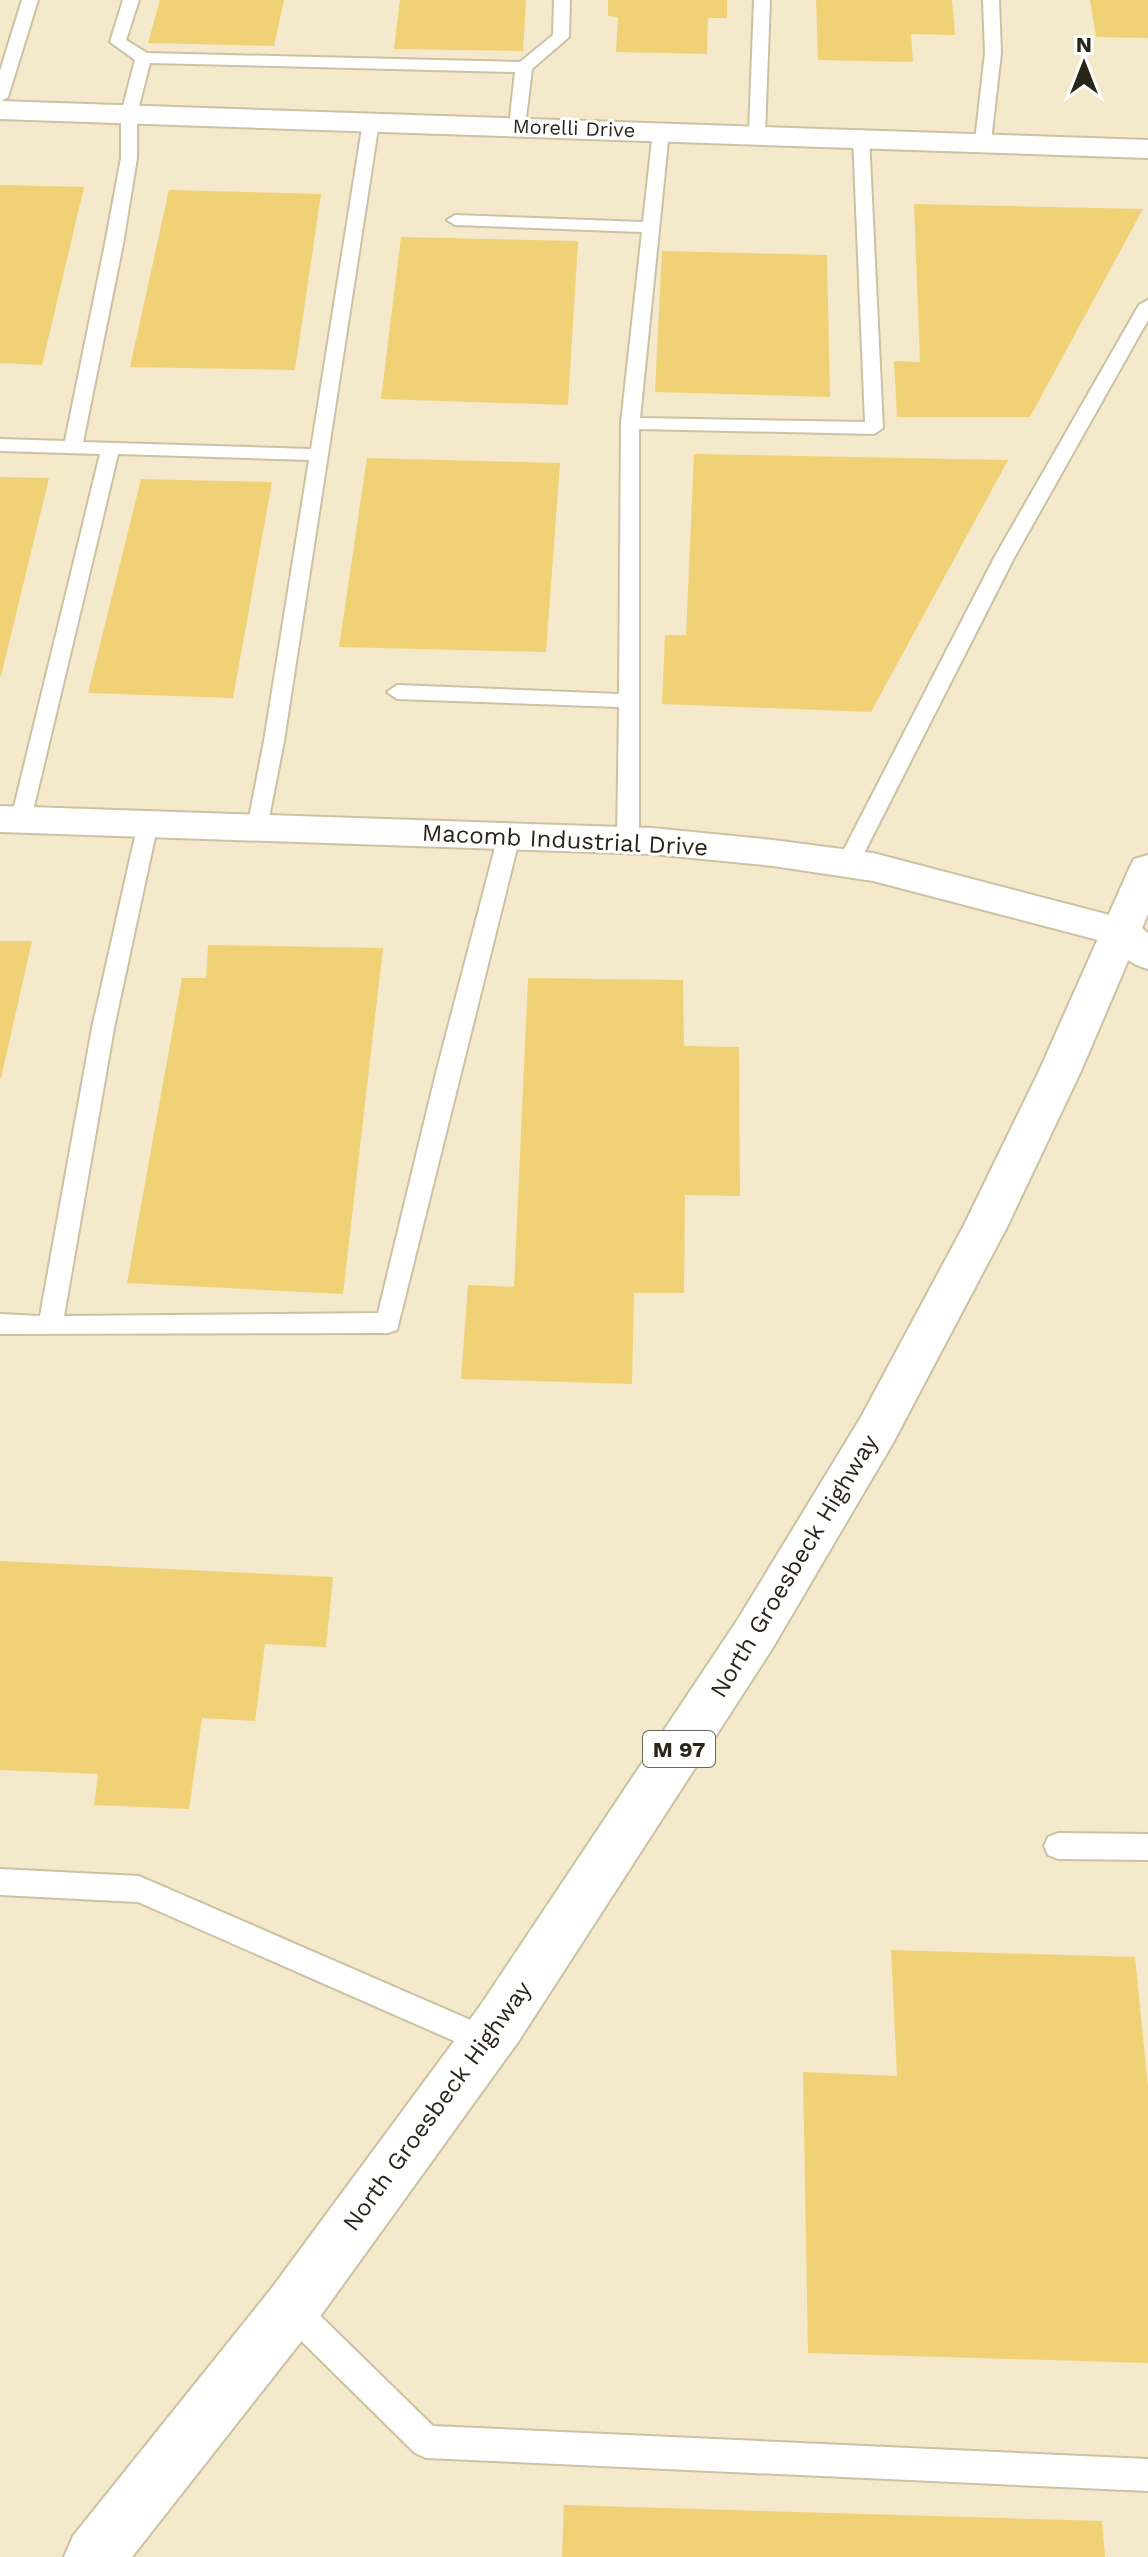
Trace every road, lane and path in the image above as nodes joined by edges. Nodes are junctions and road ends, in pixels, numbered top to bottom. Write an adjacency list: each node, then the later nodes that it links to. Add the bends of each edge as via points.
1 (30, 0): 8 (lane)
2 (131, 0): 6 (lane, via 118,42)
3 (562, 0): 7 (lane, via 561,37)
4 (762, 0): 14 (lane)
5 (991, 0): 16 (lane, via 993,53)
6 (143, 58): 7 (lane); 10 (lane)
7 (524, 67): 12 (lane)
8 (0, 97)
9 (0, 110): 10 (street, Morelli Drive)
10 (129, 114): 11 (street, Morelli Drive); 23 (lane, via 129,158)
11 (371, 122): 12 (street, Morelli Drive); 25 (lane)
12 (517, 126): 13 (street, Morelli Drive)
13 (661, 131): 14 (street, Morelli Drive); 19 (lane)
14 (757, 133): 15 (street, Morelli Drive)
15 (861, 137): 16 (street, Morelli Drive); 21 (lane, via 874,428)
16 (983, 141): 17 (street, Morelli Drive)
17 (1148, 149)
18 (455, 220): 19 (lane)
19 (651, 227): 21 (lane)
20 (1148, 305): 33 (lane, via 1004,558)
21 (630, 423): 27 (lane)
22 (0, 445): 23 (lane)
23 (73, 448): 24 (lane)
24 (110, 449): 25 (lane); 28 (lane)
25 (319, 455): 30 (lane)
26 (397, 692): 27 (lane)
27 (629, 701): 32 (lane)
28 (11, 819): 29 (street, Macomb Industrial Drive)
29 (148, 823): 30 (street, Macomb Industrial Drive); 37 (lane, via 103,1028)
30 (257, 828): 31 (street, Macomb Industrial Drive)
31 (509, 836): 32 (street, Macomb Industrial Drive); 37 (lane, via 388,1323)
32 (628, 840): 33 (street, Macomb Industrial Drive)
33 (848, 863): 35 (street, Macomb Industrial Drive, via 956,887)
34 (1148, 869): 35 (street, North Groesbeck Highway / M 97)
35 (1135, 943): 41 (street, North Groesbeck Highway / M 97, via 1060,1071 985,1227 877,1430 755,1634)
36 (0, 1324): 37 (lane)
37 (50, 1326)
38 (1058, 1846): 39 (lane)
39 (1148, 1847)
40 (0, 1882): 41 (lane, via 139,1889)
41 (486, 2041): 42 (street, North Groesbeck Highway / M 97)
42 (291, 2309): 43 (lane, via 426,2442); 44 (street, North Groesbeck Highway / M 97)
43 (1148, 2475)
44 (94, 2557)

